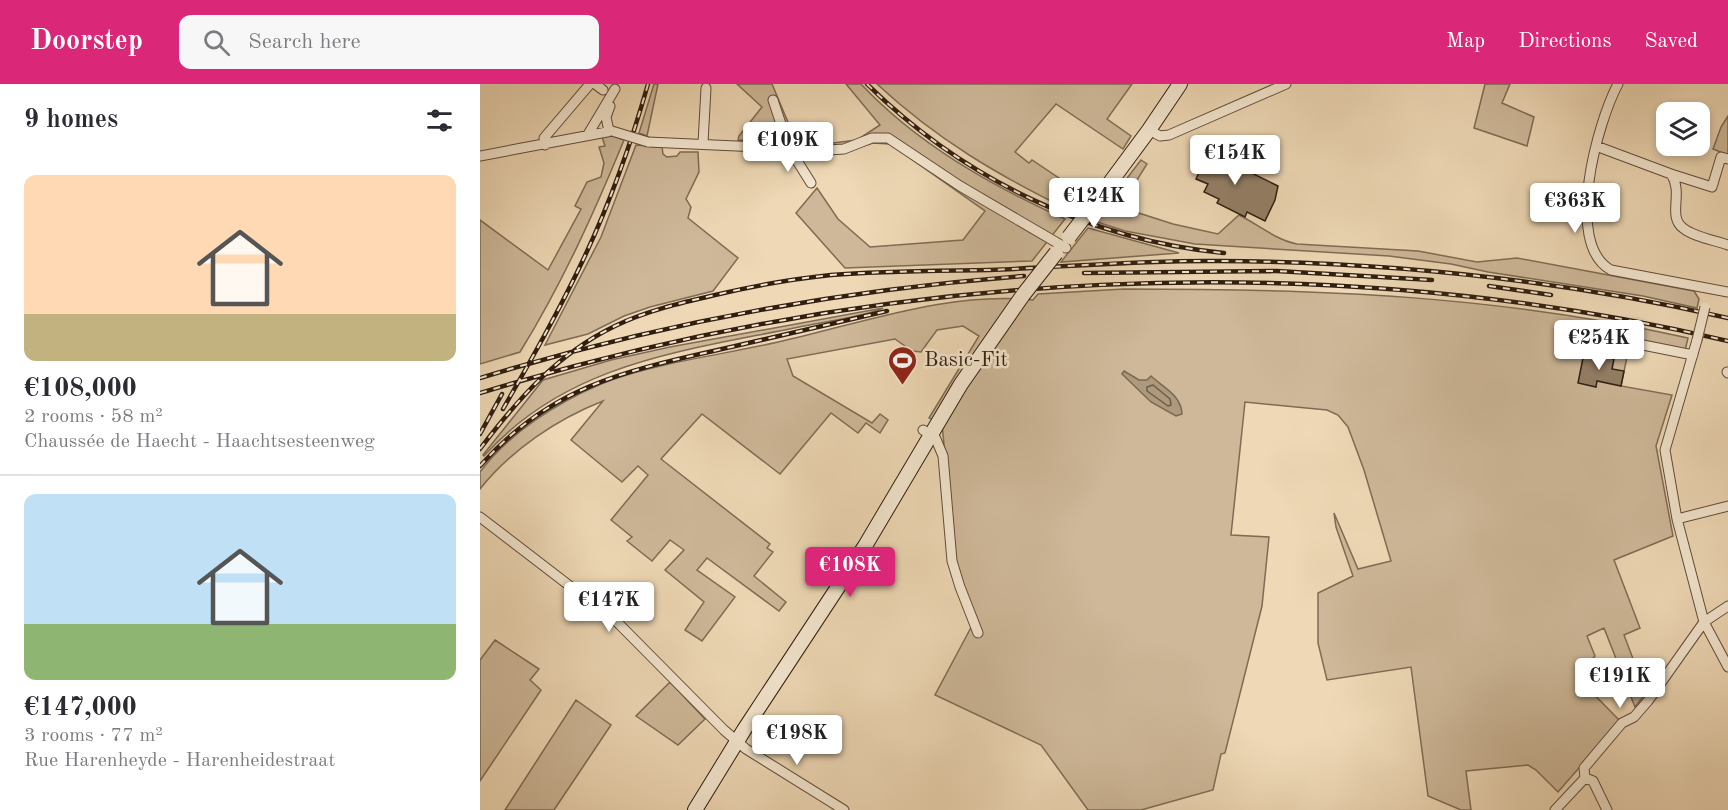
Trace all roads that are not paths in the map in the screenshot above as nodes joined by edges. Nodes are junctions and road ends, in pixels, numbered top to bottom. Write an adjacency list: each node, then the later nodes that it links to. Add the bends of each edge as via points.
1 (1180, 84): 8 (main road)
2 (1286, 84): 8 (street, via 1169,135 1160,136)
3 (1618, 84): 13 (street, via 1603,117)
4 (596, 86): 12 (street, via 544,138)
5 (616, 87): 9 (street, via 606,117); 10 (street)
6 (706, 88): 11 (street)
7 (772, 100): 14 (street)
8 (1149, 130): 19 (main road, bridge)
9 (610, 131): 10 (street); 11 (street, bridge, via 648,142)
10 (587, 136): 12 (street)
11 (704, 143): 14 (street)
12 (545, 145): 15 (street)
13 (1596, 146): 17 (street); 21 (street, via 1586,218 1602,264 1611,270)
14 (789, 148): 18 (street); 19 (street, via 844,149 872,138 888,138 960,186)
15 (480, 156)
16 (1728, 159): 17 (street, via 1722,157 1712,187)
17 (1671, 174): 20 (street, via 1678,190 1677,221 1683,228)
18 (810, 183)
19 (1060, 244): 25 (main road, bridge)
20 (1728, 245)
21 (1709, 288): 22 (street); 24 (street, bridge)
22 (1728, 292)
23 (1568, 330): 24 (street)
24 (1693, 355): 28 (street, via 1665,450)
25 (927, 432): 31 (street, via 935,437 943,456 952,561); 33 (main road, via 865,546)
26 (1728, 506): 28 (street)
27 (480, 518): 33 (street, via 618,623)
28 (1677, 519): 30 (street)
29 (1728, 606): 30 (street)
30 (1704, 622): 32 (street); 34 (street, via 1648,701 1634,717 1622,723 1584,768)
31 (978, 633)
32 (1728, 668)
33 (737, 741): 35 (main road); 36 (street)
34 (1585, 778): 37 (street); 38 (street, via 1593,781)
35 (695, 810)
36 (844, 810)
37 (1555, 810)
38 (1607, 810)

